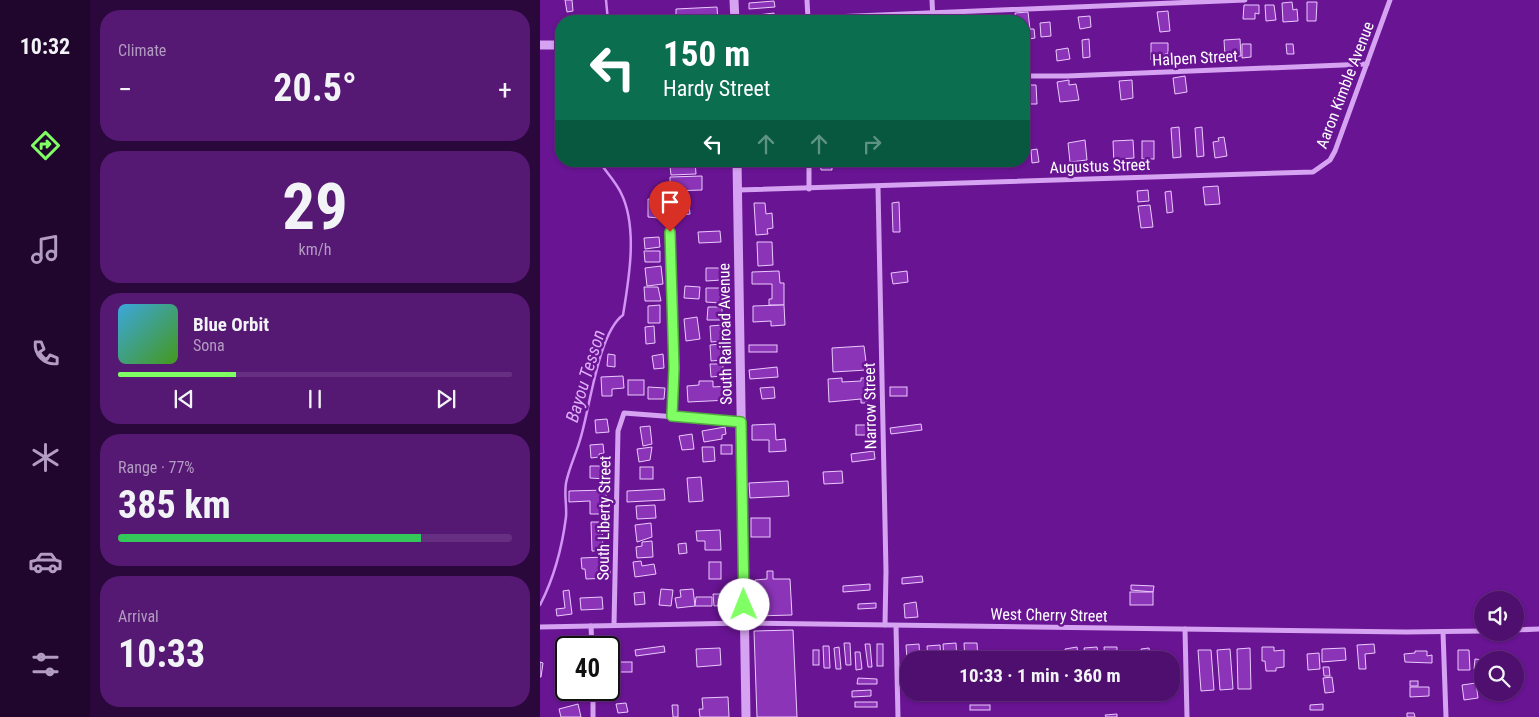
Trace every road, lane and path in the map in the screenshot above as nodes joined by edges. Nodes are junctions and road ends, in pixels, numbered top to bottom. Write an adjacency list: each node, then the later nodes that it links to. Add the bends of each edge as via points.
1 (734, 0): 7 (street)
2 (807, 0): 8 (street)
3 (932, 0): 6 (street)
4 (1245, 0): 6 (street)
5 (1390, 0): 12 (street, Aaron Kimble Avenue)
6 (932, 13): 9 (street)
7 (735, 15)
8 (808, 15)
9 (897, 15)
10 (540, 45): 11 (street)
11 (555, 45)
12 (1367, 64): 13 (street, Halpen Street); 16 (street, Aaron Kimble Avenue, via 1335,151 1330,160)
13 (1030, 76)
14 (737, 167): 19 (street, South Railroad Avenue)
15 (809, 167): 18 (street)
16 (1313, 172): 17 (street, Augustus Street)
17 (878, 186): 18 (street, Augustus Street); 26 (street, Narrow Street)
18 (809, 188): 19 (street, Augustus Street)
19 (738, 190): 22 (street, South Railroad Avenue)
20 (670, 232): 21 (street, via 674,368)
21 (672, 416): 22 (street); 24 (street, South Liberty Street, via 624,413 618,431)
22 (741, 422): 23 (street, South Railroad Avenue)
23 (744, 623): 24 (street, West Cherry Street); 26 (street, West Cherry Street); 37 (street, South Railroad Avenue)
24 (614, 625): 25 (street, West Cherry Street)
25 (591, 626): 28 (street); 34 (street)
26 (885, 626): 27 (street, West Cherry Street)
27 (896, 626): 29 (street, West Cherry Street); 38 (street)
28 (541, 627)
29 (1185, 629): 33 (street, West Cherry Street); 39 (street)
30 (1524, 630): 31 (street)
31 (1539, 630)
32 (1474, 631): 33 (street, West Cherry Street)
33 (1443, 632): 40 (street)
34 (591, 636)
35 (593, 701): 36 (street)
36 (593, 717)
37 (746, 717)
38 (898, 717)
39 (1187, 717)
40 (1446, 717)

